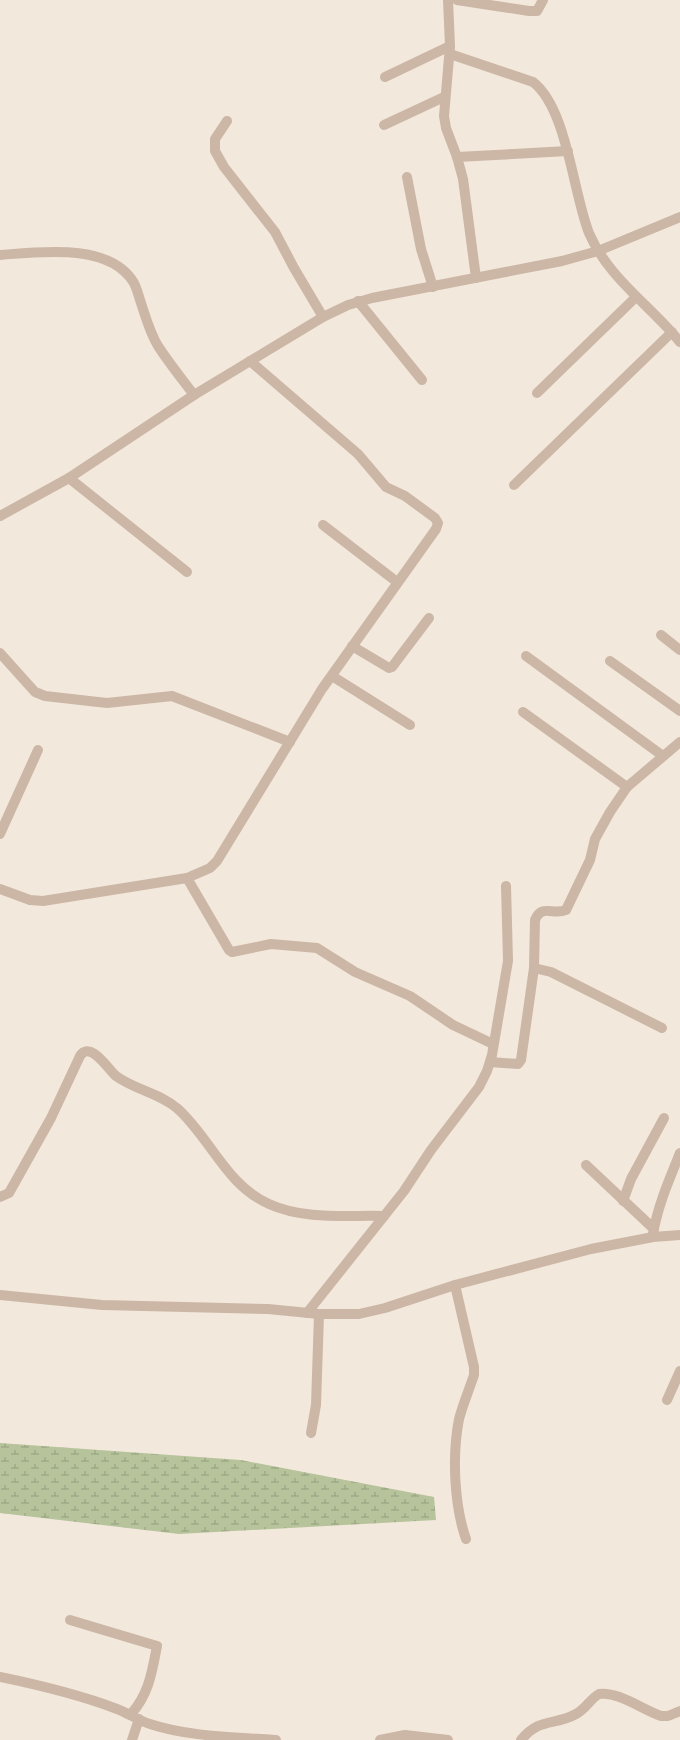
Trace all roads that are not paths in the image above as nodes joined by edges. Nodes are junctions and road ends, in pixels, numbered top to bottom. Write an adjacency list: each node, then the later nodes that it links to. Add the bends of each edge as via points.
1 (448, 0): 4 (street)
2 (458, 0): 3 (street, via 529,12 536,11)
3 (543, 0)
4 (450, 50): 5 (street); 6 (street); 9 (street, via 533,82 541,88)
5 (385, 77)
6 (444, 97): 8 (street); 10 (street, via 446,128)
7 (227, 121): 19 (street, via 216,139 215,151 224,167 279,238)
8 (384, 125)
9 (568, 151): 10 (street); 13 (street, via 580,207)
10 (457, 157): 15 (street)
11 (407, 177): 16 (street, via 421,249)
12 (680, 216): 13 (street)
13 (598, 251): 15 (street); 17 (street)
14 (0, 255): 25 (street, via 60,251 83,254 110,262 125,271 135,284 147,323 158,346)
15 (476, 278): 16 (street)
16 (433, 287): 18 (street)
17 (636, 298): 20 (street); 24 (street)
18 (358, 301): 19 (street); 23 (street)
19 (323, 317): 22 (street)
20 (672, 332): 21 (street); 27 (street)
21 (680, 342)
22 (250, 361): 25 (street); 31 (street, via 358,454 386,486 405,496 435,518 438,524 436,529)
23 (422, 380)
24 (538, 393)
25 (194, 395): 26 (street)
26 (69, 478): 28 (street); 30 (street)
27 (514, 485)
28 (0, 516)
29 (323, 525): 31 (street)
30 (187, 572)
31 (397, 582): 34 (street)
32 (429, 618): 34 (street, via 392,667 389,668)
33 (661, 635): 35 (street)
34 (352, 646): 39 (street)
35 (680, 650)
36 (0, 653): 43 (street, via 35,692 45,696 108,703 172,696)
37 (526, 656): 46 (street)
38 (610, 661): 40 (street)
39 (332, 676): 42 (street); 43 (street)
40 (680, 711)
41 (523, 712): 47 (street)
42 (410, 724)
43 (290, 742): 49 (street, via 217,861 210,868)
44 (680, 742): 46 (street)
45 (38, 750): 48 (street)
46 (664, 756): 47 (street)
47 (627, 787): 52 (street, via 595,839 590,860 568,907 561,912 543,910 538,913 535,920)
48 (0, 834)
49 (187, 878): 51 (street, via 43,901 30,900); 54 (street, via 232,952 271,944 317,948 355,972 410,996 453,1025)
50 (506, 886): 54 (street, via 508,961)
51 (0, 889)
52 (534, 968): 53 (street, via 551,972); 55 (street, via 521,1060 518,1064)
53 (662, 1028)
54 (493, 1044): 55 (street)
55 (490, 1062): 61 (street, via 479,1087)
56 (664, 1118): 60 (street, via 630,1179)
57 (680, 1153): 62 (street, via 664,1192)
58 (586, 1165): 60 (street)
59 (0, 1197): 61 (street, via 9,1193 51,1118 82,1052 86,1051 95,1054 115,1075 126,1082 176,1108 187,1118 233,1180 254,1197 287,1211 310,1215)
60 (623, 1201): 62 (street)
61 (384, 1216): 66 (street)
62 (654, 1233): 63 (street); 64 (street)
63 (680, 1235)
64 (455, 1285): 67 (street, via 359,1314); 71 (street, via 474,1367 474,1375 459,1421 456,1465 456,1495)
65 (0, 1295): 66 (street, via 102,1305 268,1309)
66 (307, 1313): 67 (street)
67 (319, 1314): 70 (street, via 316,1405)
68 (680, 1371): 69 (street)
69 (668, 1400)
70 (311, 1433)
71 (466, 1539)
72 (70, 1620): 75 (street, via 157,1646 149,1683)
73 (0, 1677): 75 (street, via 80,1697)
74 (680, 1711): 80 (street, via 661,1716 621,1698 599,1694 584,1710 565,1719 536,1726)
75 (135, 1717): 76 (street); 77 (street, via 167,1729)
76 (132, 1740)
77 (276, 1740)
78 (380, 1740): 79 (street, via 405,1735)
79 (448, 1740)
80 (521, 1740)

